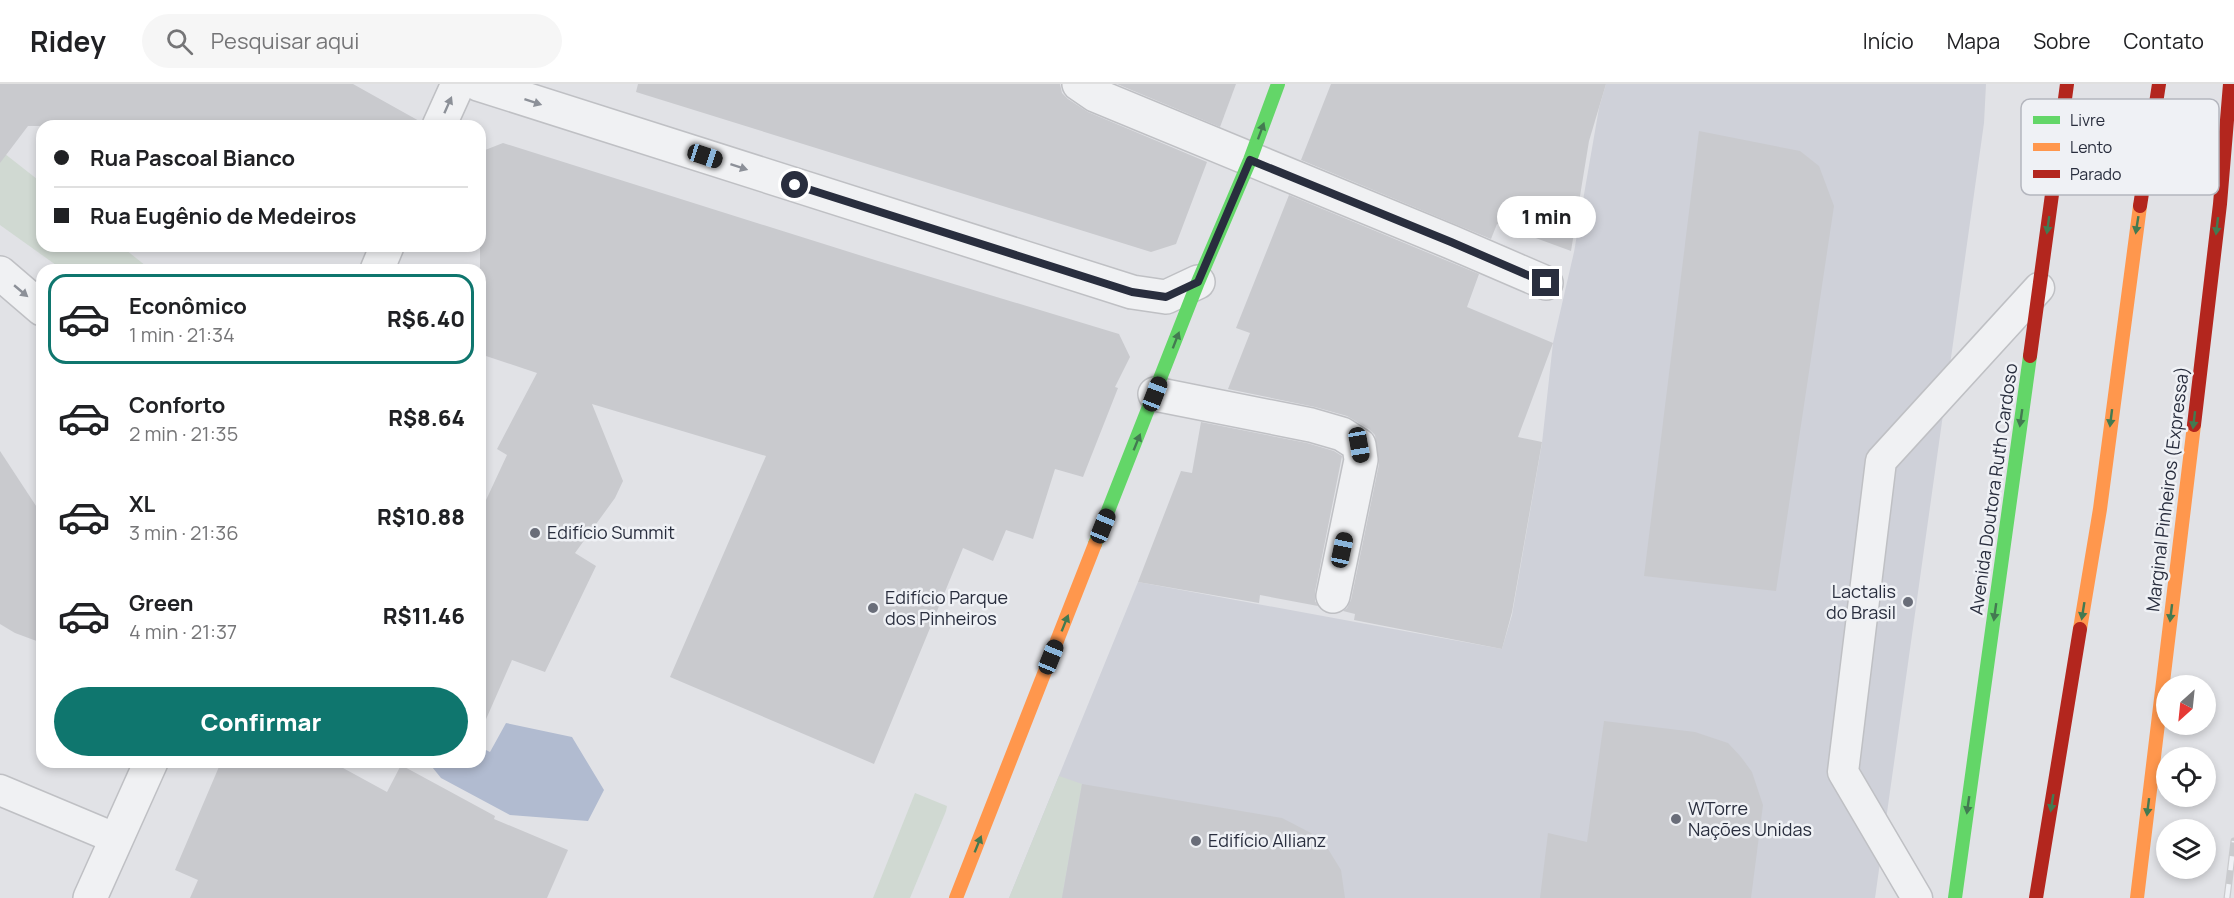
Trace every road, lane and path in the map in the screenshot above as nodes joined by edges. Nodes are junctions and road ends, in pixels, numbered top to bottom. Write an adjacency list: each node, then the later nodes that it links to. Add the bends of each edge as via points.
1 (458, 84): 10 (street, one-way to 1)
2 (478, 84): 15 (street, one-way to 15, via 1132,292 1166,297)
3 (1079, 84): 11 (street, via 1095,95)
4 (1278, 84): 11 (main road, one-way to 4)
5 (2067, 84): 8 (main road, Avenida Doutora Ruth Cardoso, one-way to 8)
6 (2159, 84): 9 (main road, one-way to 9)
7 (2230, 84): 29 (main road, Marginal Pinheiros (Expressa), one-way to 29, via 2220,204)
8 (2065, 99)
9 (2157, 99)
10 (442, 120)
11 (1250, 160): 15 (main road); 16 (street)
12 (2052, 195): 17 (main road, Avenida Doutora Ruth Cardoso, one-way to 17)
13 (2142, 195): 28 (main road, one-way to 28, via 2100,508)
14 (0, 273): 18 (street, one-way to 18)
15 (1198, 282): 19 (main road, one-way to 15)
16 (1546, 283)
17 (2040, 288): 26 (lane, via 1881,461 1844,772); 27 (main road, Avenida Doutora Ruth Cardoso, one-way to 27)
18 (36, 304)
19 (1155, 394): 20 (street, via 1311,425 1342,434 1359,445 1361,460); 25 (main road, one-way to 19)
20 (1333, 596)
21 (148, 768): 23 (street)
22 (0, 790): 23 (lane)
23 (117, 839): 24 (street)
24 (90, 898)
25 (956, 898)
26 (1917, 898)
27 (1955, 898)
28 (2036, 898)
29 (2137, 898)

